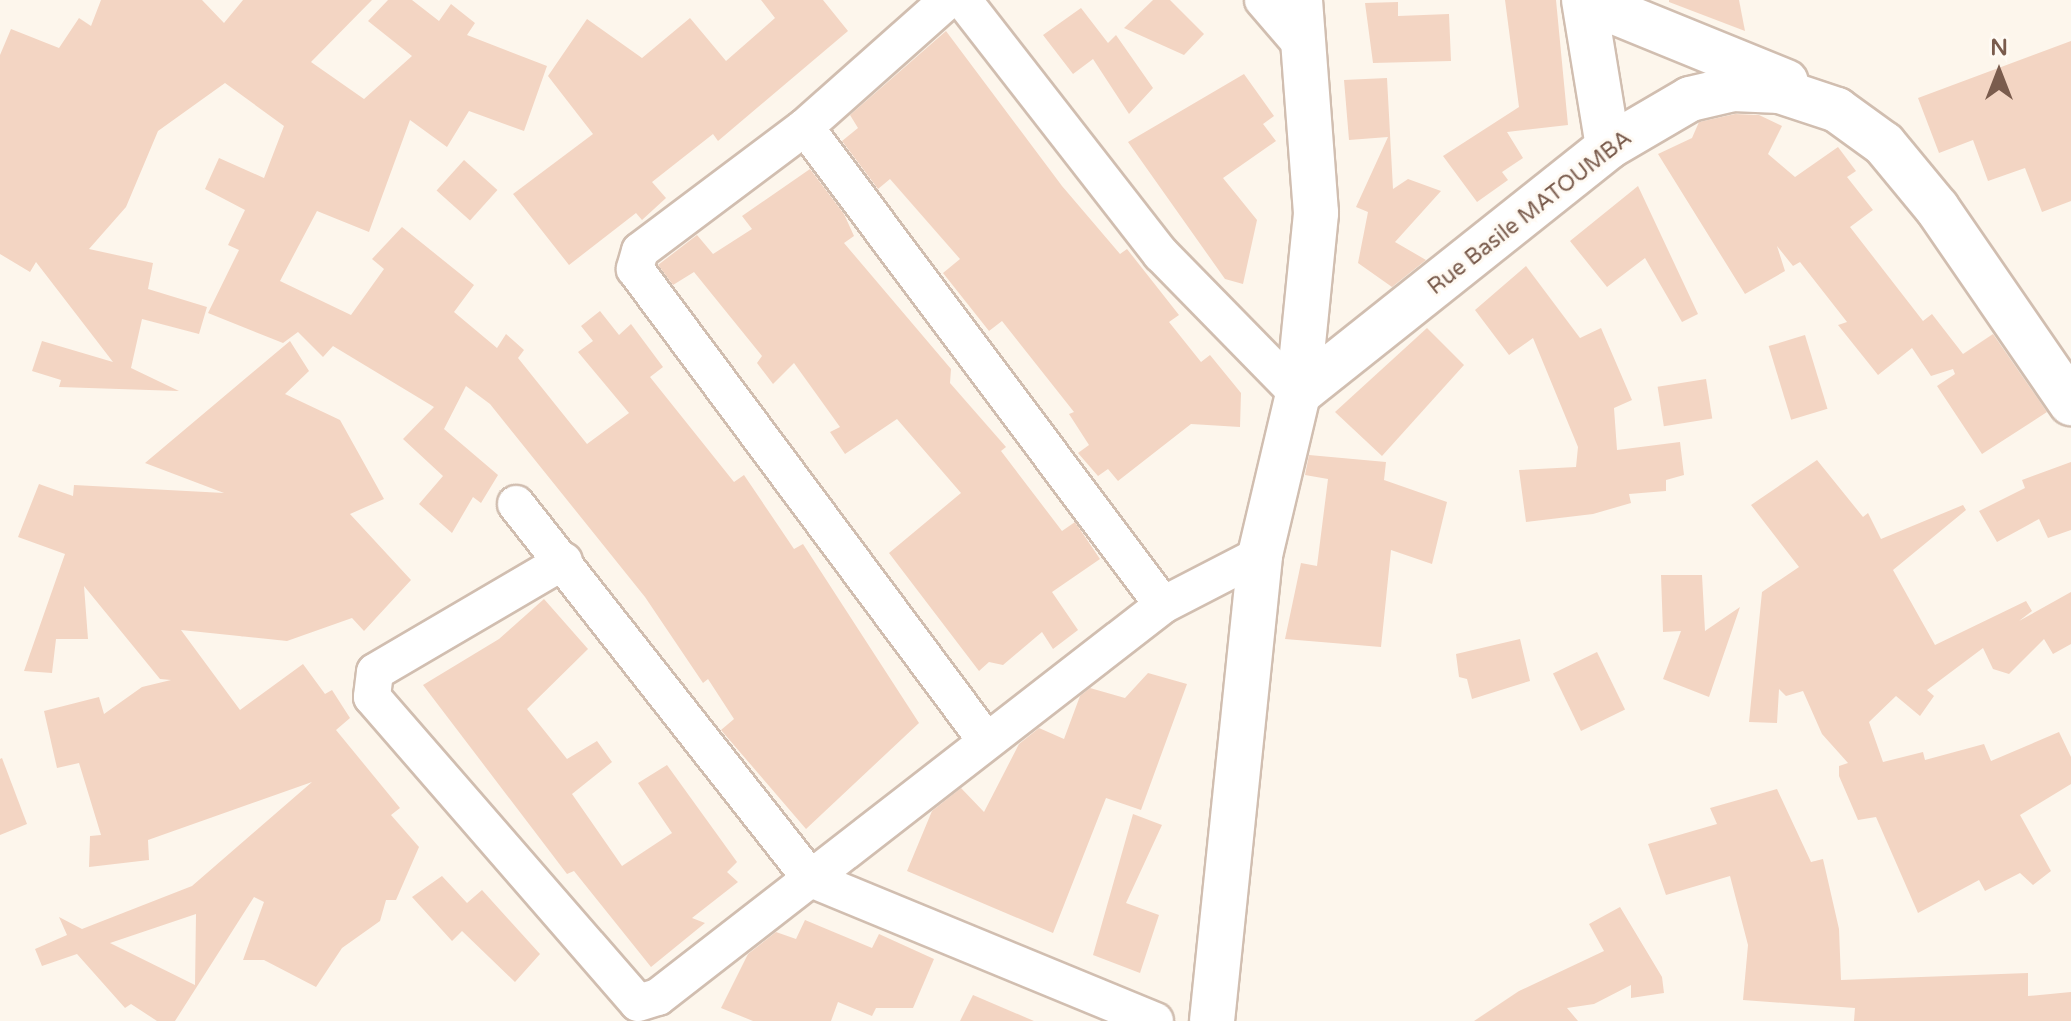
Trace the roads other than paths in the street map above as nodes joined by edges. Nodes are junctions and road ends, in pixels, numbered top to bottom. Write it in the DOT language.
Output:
graph roads {
  1 [pos="948,0"];
  2 [pos="963,0"];
  3 [pos="1263,0"];
  4 [pos="1300,0"];
  5 [pos="1585,0"];
  6 [pos="1300,43"];
  7 [pos="1837,110"];
  8 [pos="805,127"];
  9 [pos="1608,147"];
  10 [pos="1298,394"];
  11 [pos="2071,403"];
  12 [pos="516,504"];
  13 [pos="1260,555"];
  14 [pos="564,561"];
  15 [pos="1163,605"];
  16 [pos="985,739"];
  17 [pos="811,879"];
  18 [pos="1155,1021"];
  19 [pos="1212,1021"];
  1 -- 8 [label="street"];
  2 -- 10 [label="street"];
  3 -- 6 [label="street"];
  4 -- 6 [label="street"];
  5 -- 7 [label="street"];
  5 -- 9 [label="street"];
  6 -- 10 [label="street"];
  7 -- 9 [label="street, Rue Basile MATOUMBA"];
  7 -- 11 [label="street, Rue Basile MATOUMBA"];
  8 -- 15 [label="street"];
  8 -- 16 [label="street"];
  9 -- 10 [label="street, Rue Basile MATOUMBA"];
  10 -- 13 [label="street"];
  12 -- 14 [label="street"];
  13 -- 15 [label="street"];
  13 -- 19 [label="street"];
  14 -- 17 [label="street"];
  14 -- 17 [label="street"];
  15 -- 16 [label="street"];
  16 -- 17 [label="street"];
  17 -- 18 [label="street"];
}
